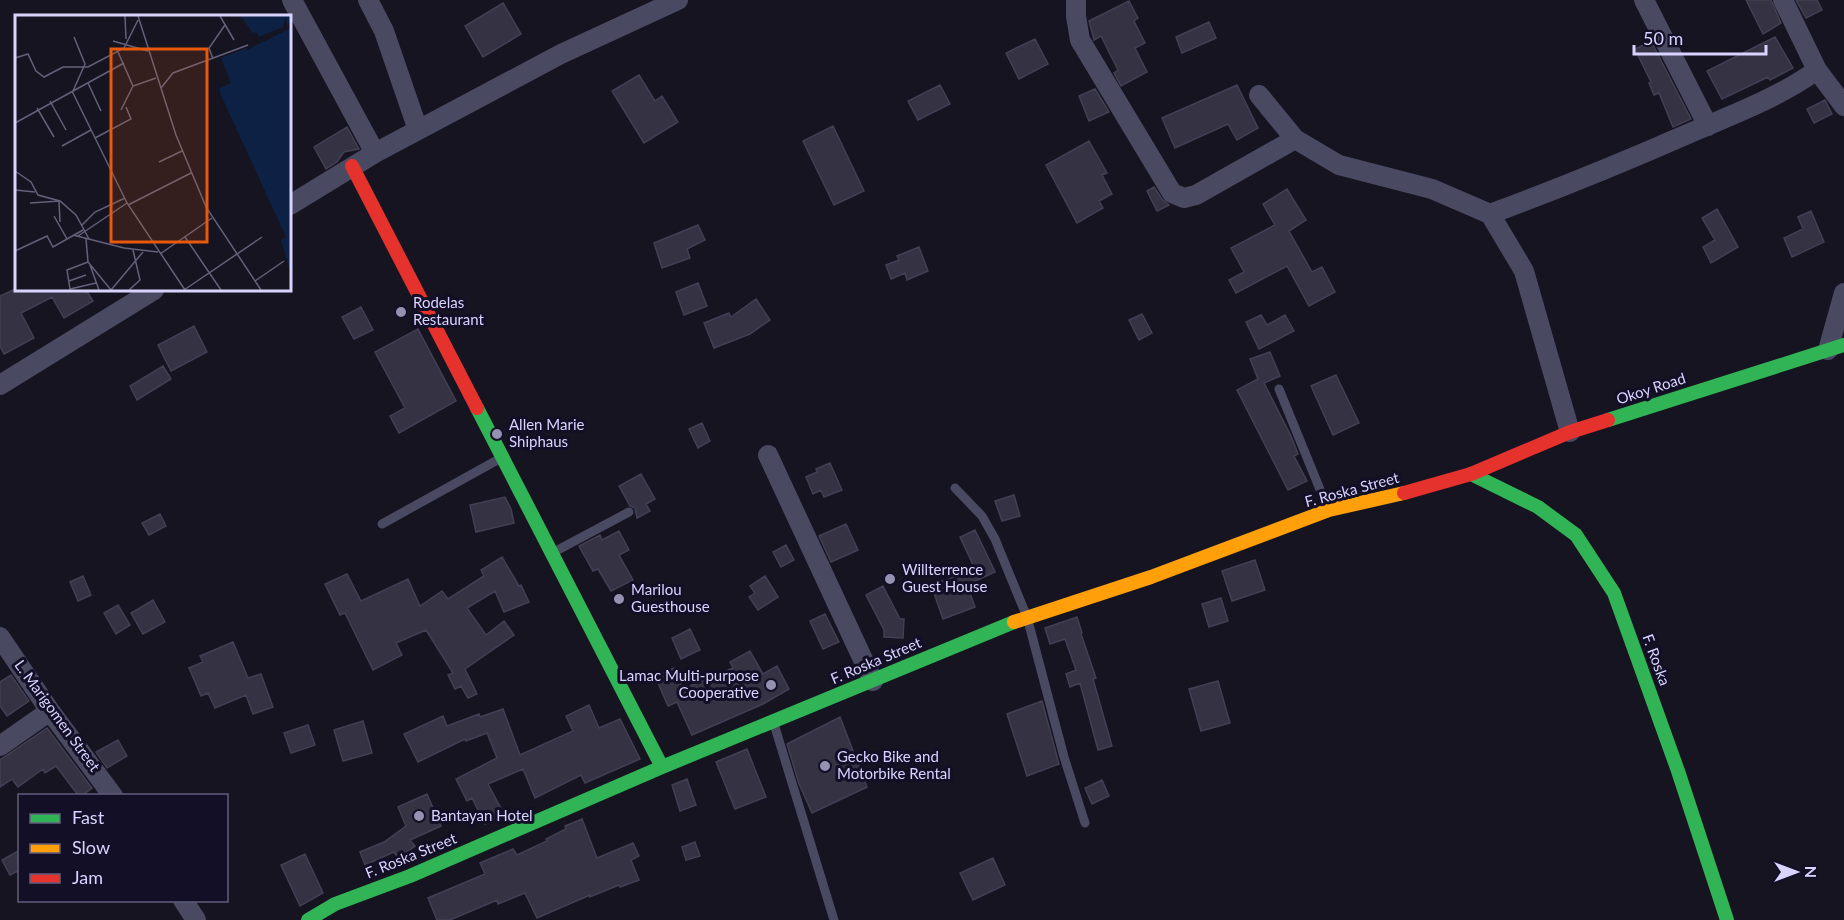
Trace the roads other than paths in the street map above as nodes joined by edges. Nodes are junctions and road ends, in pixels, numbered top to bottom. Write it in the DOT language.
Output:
graph roads {
  1 [pos="292,0"];
  2 [pos="368,0"];
  3 [pos="678,0"];
  4 [pos="1076,0"];
  5 [pos="1644,0"];
  6 [pos="1783,0"];
  7 [pos="1817,70"];
  8 [pos="1259,95"];
  9 [pos="1844,106"];
  10 [pos="1708,126"];
  11 [pos="418,130"];
  12 [pos="1295,139"];
  13 [pos="375,153"];
  14 [pos="352,166"];
  15 [pos="291,205"];
  16 [pos="1490,214"];
  17 [pos="152,291"];
  18 [pos="1844,293"];
  19 [pos="1836,347"];
  20 [pos="0,385"];
  21 [pos="1279,389"];
  22 [pos="1570,432"];
  23 [pos="768,455"];
  24 [pos="503,457"];
  25 [pos="1471,474"];
  26 [pos="955,488"];
  27 [pos="1329,510"];
  28 [pos="629,512"];
  29 [pos="382,524"];
  30 [pos="552,553"];
  31 [pos="1027,617"];
  32 [pos="0,637"];
  33 [pos="873,681"];
  34 [pos="50,711"];
  35 [pos="773,722"];
  36 [pos="0,746"];
  37 [pos="663,767"];
  38 [pos="112,794"];
  39 [pos="1085,823"];
  40 [pos="184,902"];
  41 [pos="196,920"];
  42 [pos="308,920"];
  43 [pos="834,920"];
  44 [pos="1727,920"];
  1 -- 13 [label="street"];
  2 -- 11 [label="street"];
  3 -- 11 [label="street"];
  4 -- 12 [label="street"];
  5 -- 10 [label="street"];
  6 -- 7 [label="street"];
  7 -- 9 [label="street"];
  7 -- 10 [label="street"];
  8 -- 12 [label="street"];
  10 -- 16 [label="street"];
  11 -- 13 [label="street"];
  12 -- 16 [label="street"];
  13 -- 14 [label="street"];
  14 -- 15 [label="street"];
  14 -- 24 [label="main road"];
  16 -- 22 [label="street"];
  17 -- 20 [label="street"];
  18 -- 19 [label="street"];
  19 -- 22 [label="main road, Okoy Road"];
  21 -- 27 [label="lane"];
  22 -- 25 [label="main road, Okoy Road"];
  23 -- 33 [label="street"];
  24 -- 29 [label="lane"];
  24 -- 30 [label="main road"];
  25 -- 27 [label="main road, F. Roska Street"];
  25 -- 44 [label="main road, F. Roska"];
  26 -- 31 [label="lane"];
  27 -- 31 [label="main road, F. Roska Street"];
  28 -- 30 [label="lane"];
  30 -- 37 [label="main road"];
  31 -- 33 [label="main road, F. Roska Street"];
  31 -- 39 [label="lane"];
  32 -- 34 [label="street, L. Marigomen Street"];
  33 -- 35 [label="main road, F. Roska Street"];
  34 -- 36 [label="street"];
  34 -- 38 [label="street, L. Marigomen Street"];
  35 -- 37 [label="main road, F. Roska Street"];
  35 -- 43 [label="lane"];
  37 -- 42 [label="main road, F. Roska Street"];
  40 -- 41 [label="street"];
}
